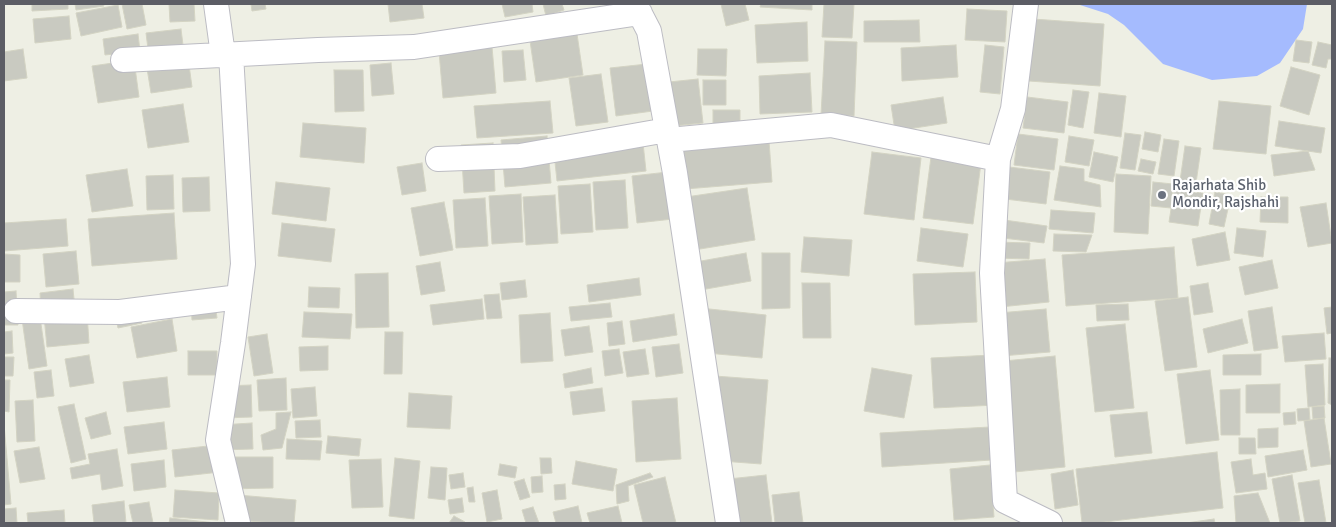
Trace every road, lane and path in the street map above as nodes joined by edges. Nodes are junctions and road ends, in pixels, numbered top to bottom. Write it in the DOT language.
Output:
graph roads {
  1 [pos="216,4"];
  2 [pos="1026,4"];
  3 [pos="638,8"];
  4 [pos="227,54"];
  5 [pos="123,60"];
  6 [pos="668,135"];
  7 [pos="438,159"];
  8 [pos="998,159"];
  9 [pos="239,296"];
  10 [pos="16,311"];
  11 [pos="238,523"];
  12 [pos="728,523"];
  13 [pos="1050,523"];
  1 -- 4 [label="street"];
  2 -- 8 [label="street"];
  3 -- 4 [label="street"];
  3 -- 6 [label="street"];
  4 -- 5 [label="street"];
  4 -- 9 [label="street"];
  6 -- 7 [label="street"];
  6 -- 8 [label="street"];
  6 -- 12 [label="street"];
  8 -- 13 [label="street"];
  9 -- 10 [label="street"];
  9 -- 11 [label="street"];
}
